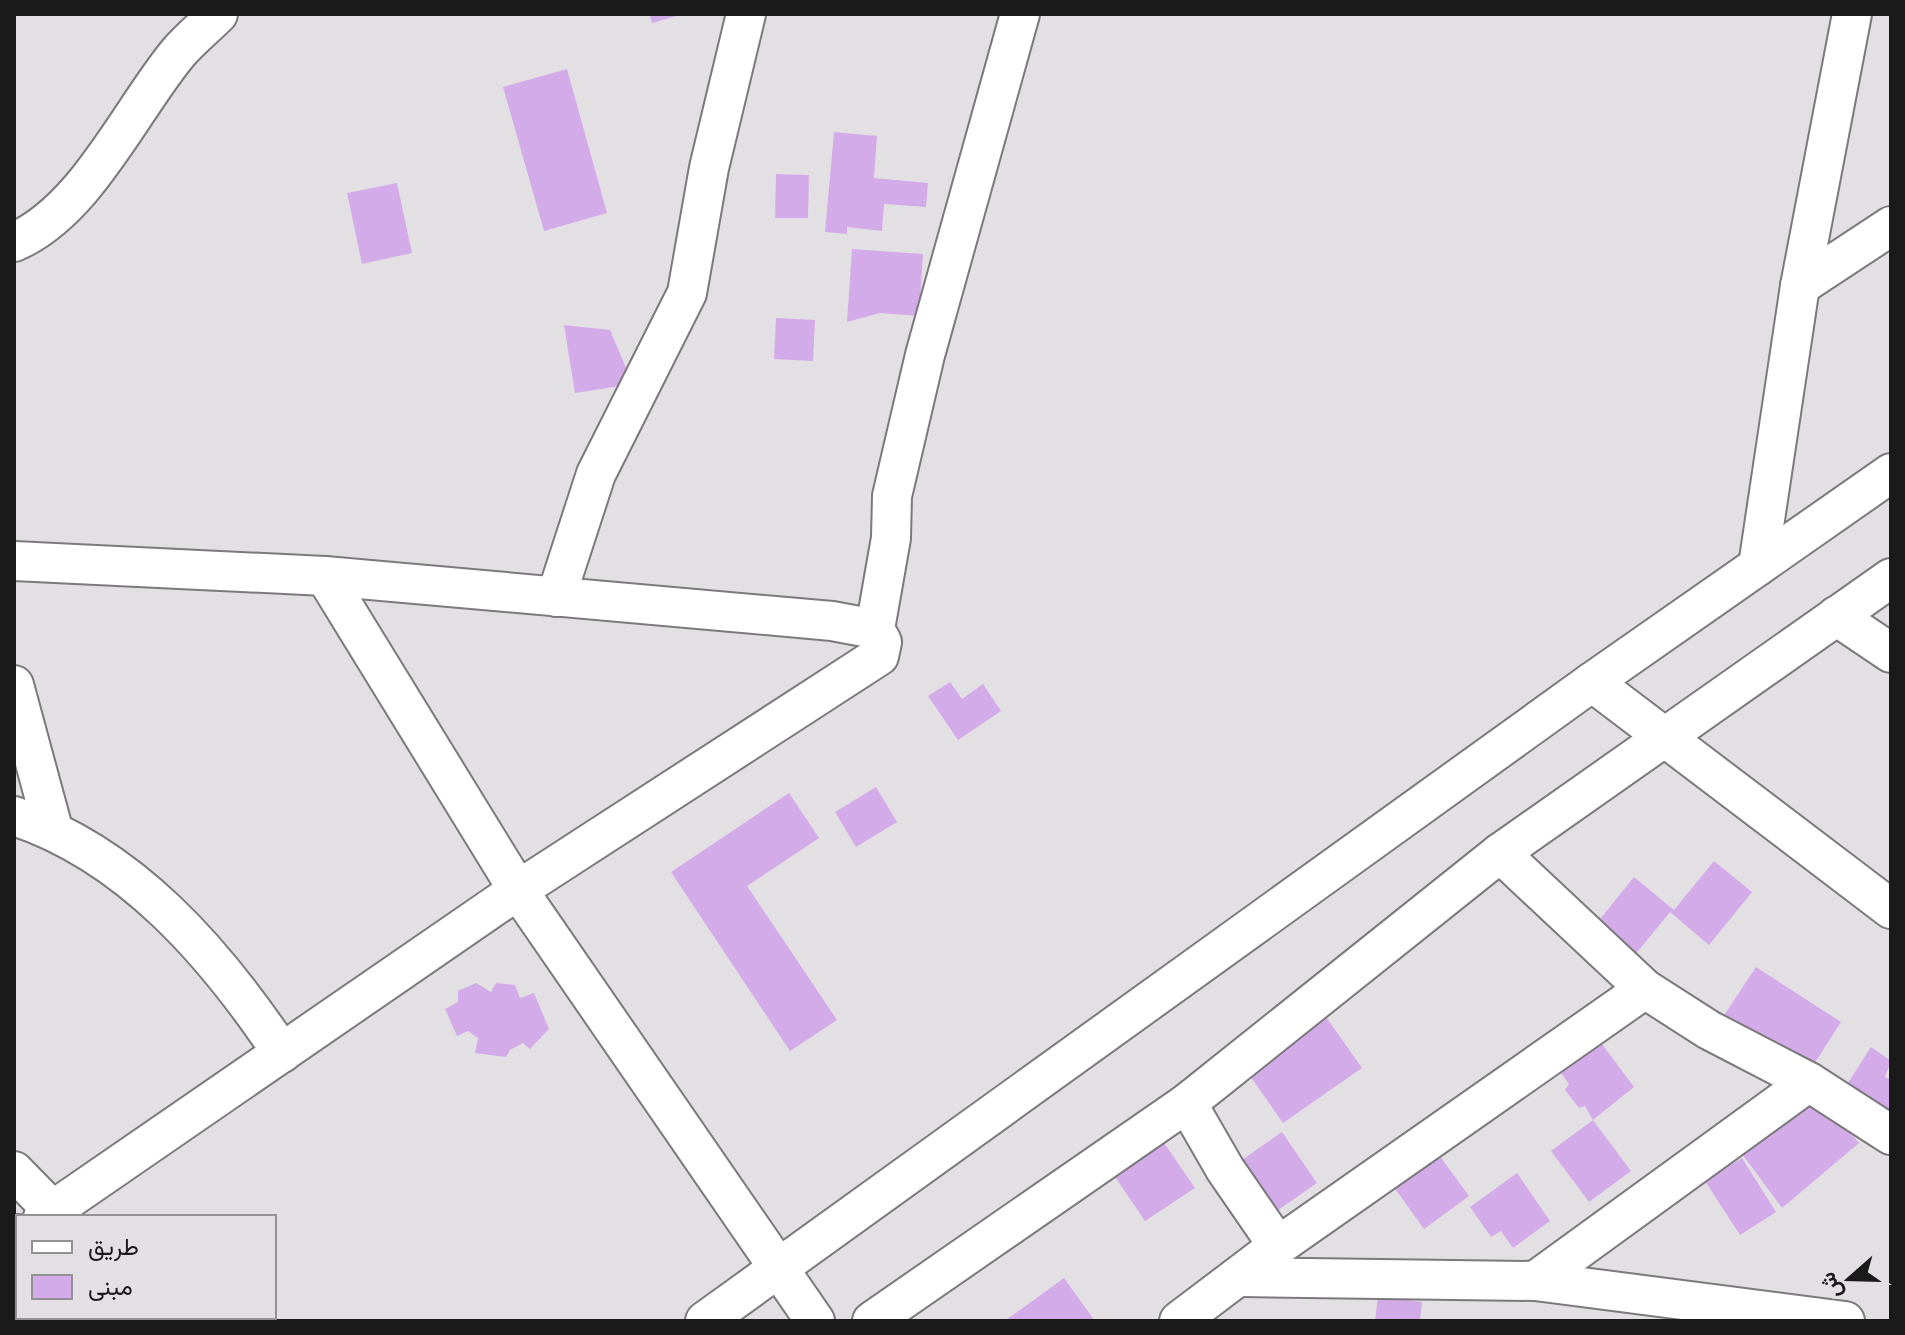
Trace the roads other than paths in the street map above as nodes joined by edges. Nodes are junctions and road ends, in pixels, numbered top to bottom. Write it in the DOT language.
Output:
graph roads {
  1 [pos="218,14"];
  2 [pos="746,14"];
  3 [pos="1020,14"];
  4 [pos="1852,14"];
  5 [pos="1891,226"];
  6 [pos="14,242"];
  7 [pos="1800,286"];
  8 [pos="1891,473"];
  9 [pos="14,561"];
  10 [pos="1758,566"];
  11 [pos="325,576"];
  12 [pos="1891,578"];
  13 [pos="556,597"];
  14 [pos="1836,616"];
  15 [pos="875,629"];
  16 [pos="1891,653"];
  17 [pos="1592,682"];
  18 [pos="14,685"];
  19 [pos="1661,737"];
  20 [pos="14,816"];
  21 [pos="53,829"];
  22 [pos="1500,853"];
  23 [pos="518,890"];
  24 [pos="1891,909"];
  25 [pos="1645,989"];
  26 [pos="282,1053"];
  27 [pos="1809,1082"];
  28 [pos="1187,1103"];
  29 [pos="1891,1135"];
  30 [pos="14,1171"];
  31 [pos="52,1215"];
  32 [pos="1278,1246"];
  33 [pos="779,1266"];
  34 [pos="1242,1277"];
  35 [pos="1535,1281"];
  36 [pos="705,1321"];
  37 [pos="815,1321"];
  38 [pos="872,1321"];
  39 [pos="1179,1321"];
  40 [pos="1845,1321"];
  1 -- 6 [label="street"];
  2 -- 13 [label="street"];
  3 -- 15 [label="street"];
  4 -- 7 [label="street"];
  5 -- 7 [label="street"];
  7 -- 10 [label="street"];
  8 -- 10 [label="street"];
  9 -- 11 [label="street"];
  10 -- 17 [label="street"];
  11 -- 13 [label="street"];
  11 -- 23 [label="street"];
  12 -- 14 [label="street"];
  13 -- 15 [label="street"];
  14 -- 16 [label="street"];
  14 -- 19 [label="street"];
  15 -- 23 [label="street"];
  17 -- 19 [label="street"];
  17 -- 33 [label="street"];
  18 -- 21 [label="street"];
  19 -- 22 [label="street"];
  19 -- 24 [label="street"];
  20 -- 21 [label="street"];
  21 -- 26 [label="street"];
  22 -- 25 [label="street"];
  22 -- 28 [label="street"];
  23 -- 26 [label="street"];
  23 -- 33 [label="street"];
  25 -- 27 [label="street"];
  25 -- 32 [label="street"];
  26 -- 31 [label="street"];
  27 -- 29 [label="street"];
  27 -- 35 [label="street"];
  28 -- 32 [label="street"];
  28 -- 38 [label="street"];
  30 -- 31 [label="street"];
  32 -- 34 [label="street"];
  33 -- 36 [label="street"];
  33 -- 37 [label="street"];
  34 -- 35 [label="street"];
  34 -- 39 [label="street"];
  35 -- 40 [label="street"];
}
